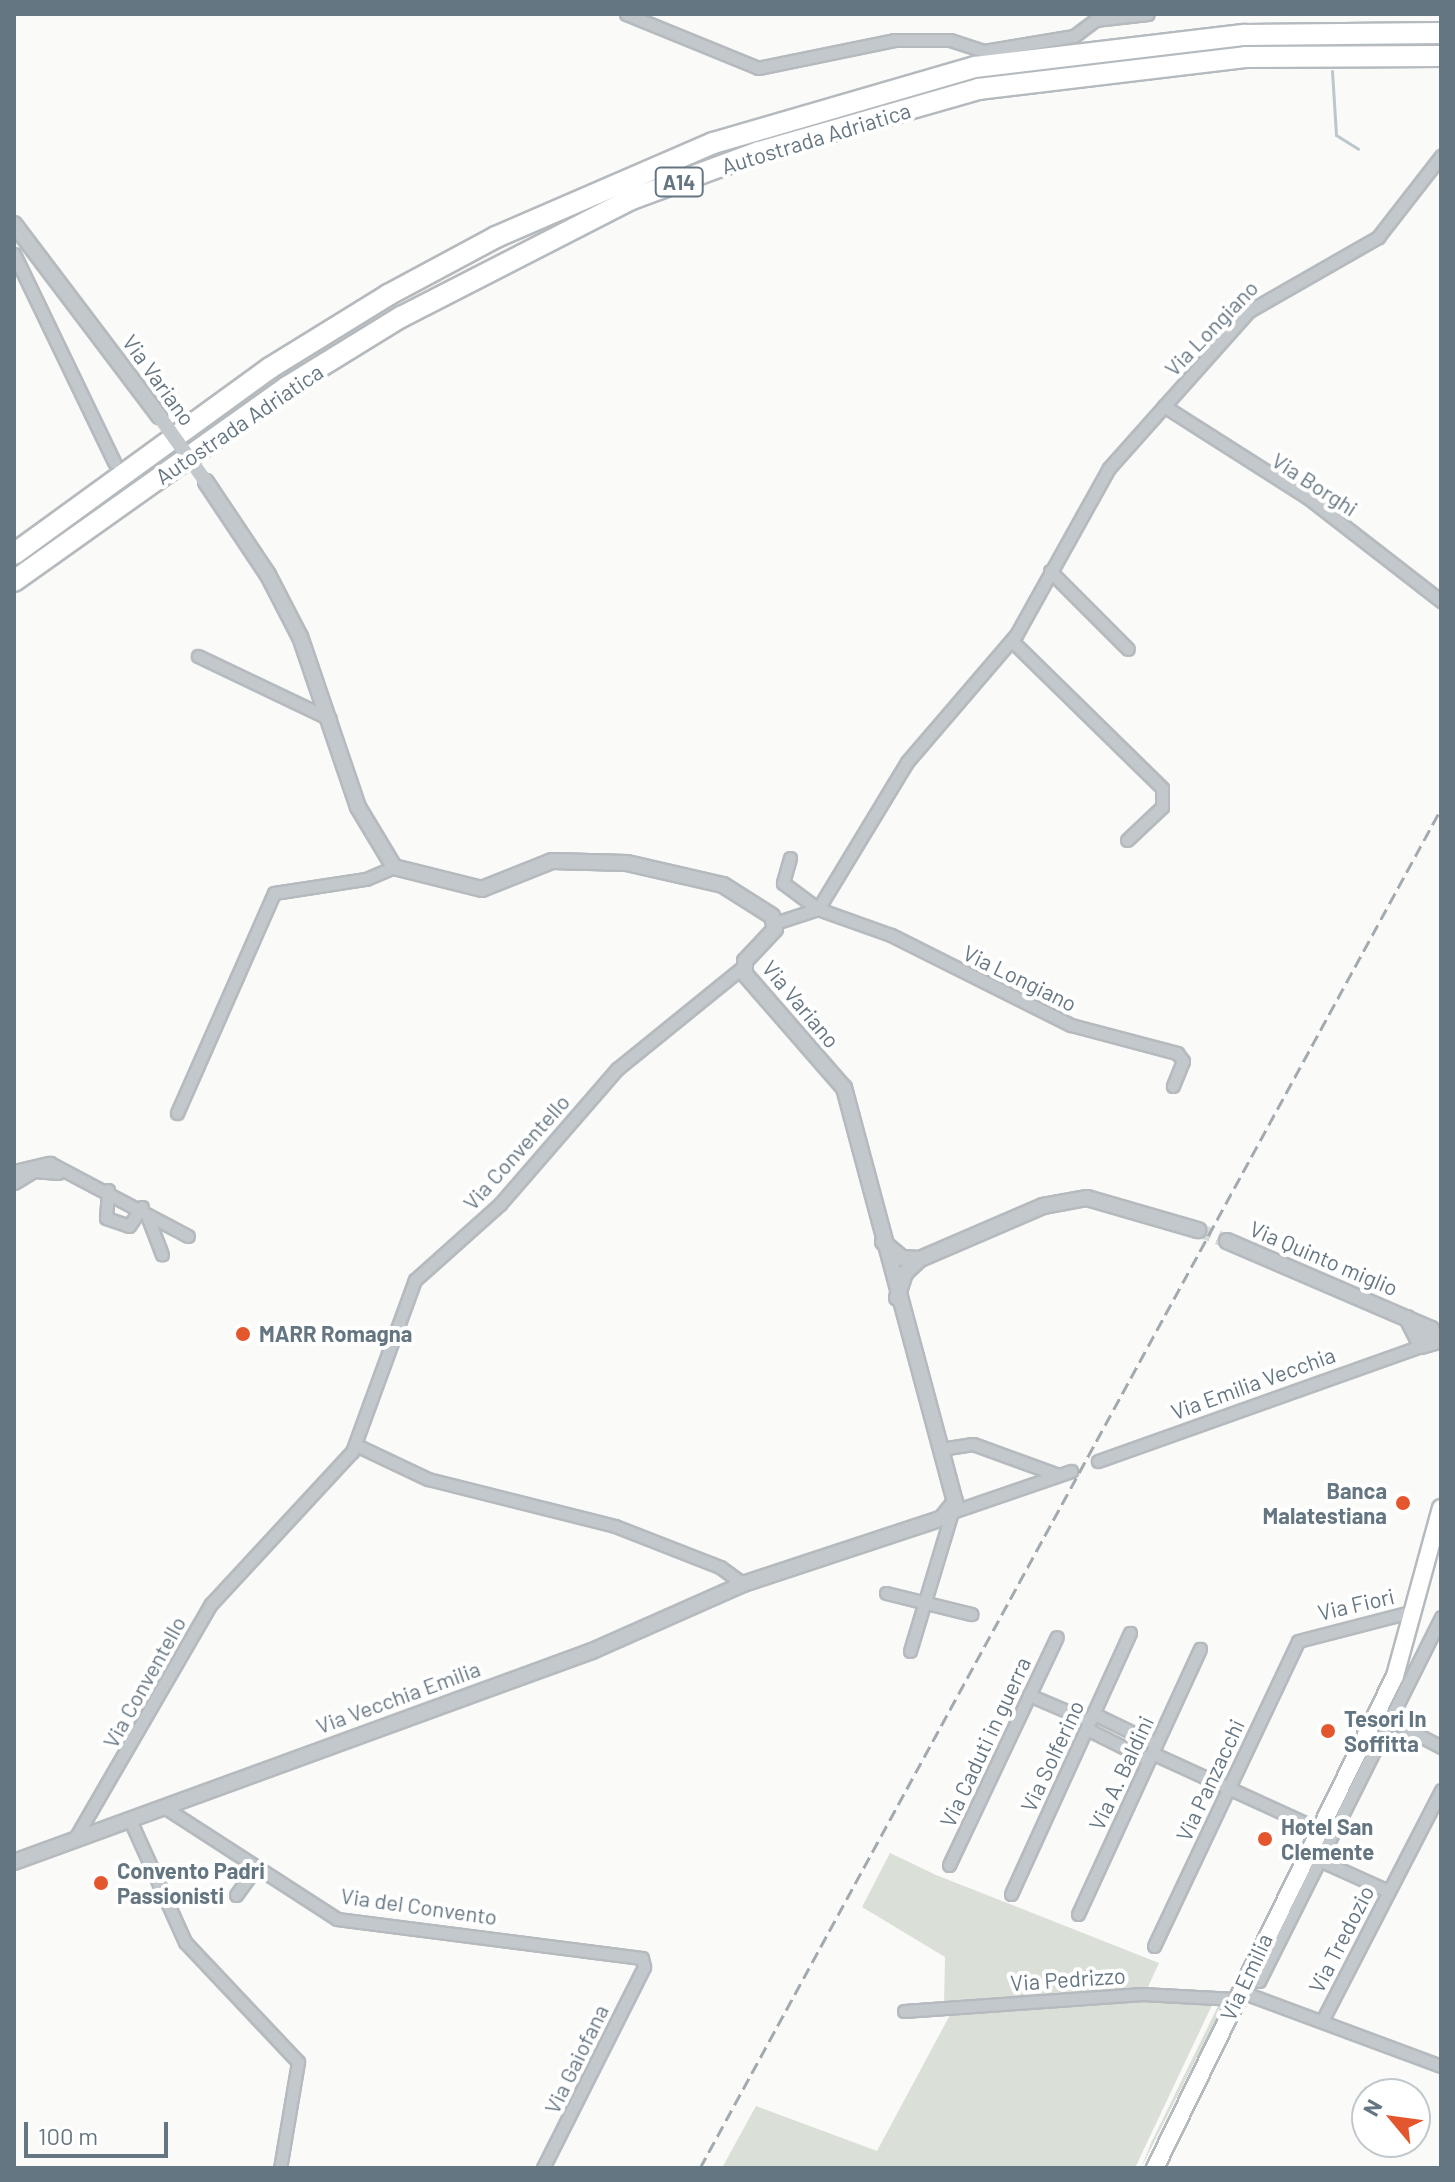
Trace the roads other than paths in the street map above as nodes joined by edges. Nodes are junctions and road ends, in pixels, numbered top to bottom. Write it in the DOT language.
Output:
graph roads {
  1 [pos="626,14"];
  2 [pos="1148,14"];
  3 [pos="1441,33"];
  4 [pos="1441,56"];
  5 [pos="1441,156"];
  6 [pos="14,224"];
  7 [pos="14,254"];
  8 [pos="1164,406"];
  9 [pos="114,462"];
  10 [pos="14,554"];
  11 [pos="1050,571"];
  12 [pos="14,581"];
  13 [pos="1441,601"];
  14 [pos="1012,641"];
  15 [pos="1128,649"];
  16 [pos="198,656"];
  17 [pos="324,696"];
  18 [pos="308,708"];
  19 [pos="334,721"];
  20 [pos="1127,840"];
  21 [pos="790,858"];
  22 [pos="394,867"];
  23 [pos="818,909"];
  24 [pos="775,923"];
  25 [pos="743,967"];
  26 [pos="1173,1086"];
  27 [pos="177,1113"];
  28 [pos="14,1171"];
  29 [pos="14,1183"];
  30 [pos="107,1193"];
  31 [pos="141,1210"];
  32 [pos="1198,1230"];
  33 [pos="188,1236"];
  34 [pos="882,1241"];
  35 [pos="1227,1241"];
  36 [pos="162,1254"];
  37 [pos="903,1266"];
  38 [pos="887,1271"];
  39 [pos="897,1302"];
  40 [pos="1432,1338"];
  41 [pos="356,1445"];
  42 [pos="941,1449"];
  43 [pos="1098,1461"];
  44 [pos="1071,1471"];
  45 [pos="1058,1475"];
  46 [pos="1441,1510"];
  47 [pos="952,1512"];
  48 [pos="743,1584"];
  49 [pos="886,1593"];
  50 [pos="926,1603"];
  51 [pos="1414,1611"];
  52 [pos="971,1614"];
  53 [pos="1441,1617"];
  54 [pos="1130,1633"];
  55 [pos="1307,1636"];
  56 [pos="1057,1637"];
  57 [pos="1200,1649"];
  58 [pos="910,1651"];
  59 [pos="1411,1657"];
  60 [pos="1029,1695"];
  61 [pos="1390,1720"];
  62 [pos="1090,1721"];
  63 [pos="1441,1747"];
  64 [pos="1152,1752"];
  65 [pos="1228,1788"];
  66 [pos="1343,1790"];
  67 [pos="1441,1790"];
  68 [pos="1437,1806"];
  69 [pos="164,1807"];
  70 [pos="130,1820"];
  71 [pos="1316,1828"];
  72 [pos="74,1840"];
  73 [pos="1317,1859"];
  74 [pos="14,1862"];
  75 [pos="949,1865"];
  76 [pos="256,1867"];
  77 [pos="1388,1891"];
  78 [pos="1011,1894"];
  79 [pos="236,1895"];
  80 [pos="1078,1914"];
  81 [pos="1154,1946"];
  82 [pos="644,1967"];
  83 [pos="1259,1981"];
  84 [pos="1237,1995"];
  85 [pos="904,2011"];
  86 [pos="1322,2021"];
  87 [pos="1441,2066"];
  88 [pos="280,2168"];
  89 [pos="543,2168"];
  90 [pos="1155,2168"];
  1 -- 2 [label="street"];
  3 -- 10 [label="highway, Autostrada Adriatica / A14"];
  4 -- 12 [label="highway, Autostrada Adriatica / A14"];
  5 -- 8 [label="street, Via Longiano"];
  6 -- 17 [label="street, Via Variano, bridge"];
  7 -- 9 [label="street"];
  8 -- 11 [label="street, Via Longiano"];
  8 -- 13 [label="street, Via Borghi"];
  11 -- 14 [label="street, Via Longiano"];
  11 -- 15 [label="street"];
  14 -- 20 [label="street"];
  14 -- 23 [label="street, Via Longiano"];
  16 -- 18 [label="street"];
  17 -- 18 [label="street"];
  17 -- 19 [label="street, Via Variano"];
  18 -- 19 [label="street"];
  19 -- 22 [label="street, Via Variano"];
  21 -- 23 [label="street, Via Longiano"];
  22 -- 24 [label="street, Via Variano"];
  22 -- 27 [label="street"];
  23 -- 24 [label="street"];
  23 -- 26 [label="street, Via Longiano"];
  24 -- 25 [label="street, Via Variano"];
  25 -- 34 [label="street, Via Variano"];
  25 -- 41 [label="street, Via Conventello"];
  28 -- 30 [label="street"];
  29 -- 30 [label="street"];
  30 -- 31 [label="street"];
  30 -- 31 [label="street"];
  31 -- 33 [label="street"];
  31 -- 36 [label="street"];
  32 -- 37 [label="street"];
  34 -- 37 [label="street"];
  34 -- 38 [label="street, Via Variano"];
  35 -- 40 [label="street, Via Quinto miglio"];
  37 -- 38 [label="street"];
  37 -- 39 [label="street"];
  38 -- 39 [label="street, Via Variano"];
  39 -- 42 [label="street, Via Variano"];
  40 -- 43 [label="street, Via Emilia Vecchia"];
  41 -- 48 [label="street"];
  41 -- 72 [label="street, Via Conventello"];
  42 -- 45 [label="street"];
  42 -- 47 [label="street, Via Variano"];
  44 -- 45 [label="street"];
  45 -- 47 [label="street"];
  46 -- 51 [label="main road, Via Emilia"];
  47 -- 48 [label="street, Via Vecchia Emilia"];
  47 -- 50 [label="street"];
  48 -- 69 [label="street, Via Vecchia Emilia"];
  49 -- 50 [label="street"];
  50 -- 52 [label="street"];
  50 -- 58 [label="street"];
  51 -- 55 [label="street, Via Fiori"];
  51 -- 59 [label="main road, Via Emilia"];
  53 -- 59 [label="street"];
  54 -- 62 [label="street, Via Solferino"];
  55 -- 65 [label="street, Via Panzacchi"];
  56 -- 60 [label="street, Via Caduti in guerra"];
  57 -- 64 [label="street, Via A. Baldini"];
  59 -- 61 [label="street, Via Emilia"];
  59 -- 66 [label="main road, Via Emilia"];
  60 -- 62 [label="street"];
  60 -- 75 [label="street, Via Caduti in guerra"];
  61 -- 63 [label="street"];
  61 -- 66 [label="street, Via Emilia"];
  62 -- 64 [label="street"];
  62 -- 64 [label="street"];
  62 -- 78 [label="street, Via Solferino"];
  64 -- 65 [label="street"];
  64 -- 80 [label="street, Via A. Baldini"];
  65 -- 71 [label="street"];
  65 -- 81 [label="street, Via Panzacchi"];
  66 -- 71 [label="main road, Via Emilia"];
  66 -- 73 [label="street, Via Emilia"];
  67 -- 68 [label="street, Via Tredozio"];
  68 -- 77 [label="street, Via Tredozio"];
  69 -- 70 [label="street, Via Vecchia Emilia"];
  69 -- 76 [label="street, Via del Convento"];
  70 -- 72 [label="street, Via Vecchia Emilia"];
  70 -- 88 [label="street"];
  71 -- 84 [label="main road, Via Emilia"];
  72 -- 74 [label="street, Via Vecchia Emilia"];
  73 -- 77 [label="street"];
  73 -- 83 [label="street, Via Emilia"];
  76 -- 79 [label="street"];
  76 -- 82 [label="street, Via del Convento"];
  77 -- 86 [label="street, Via Tredozio"];
  82 -- 89 [label="street, Via Gaiofana"];
  84 -- 85 [label="street, Via Pedrizzo"];
  84 -- 86 [label="street, Via Pedrizzo"];
  84 -- 90 [label="main road, Via Emilia"];
  86 -- 87 [label="street, Via Pedrizzo"];
}
